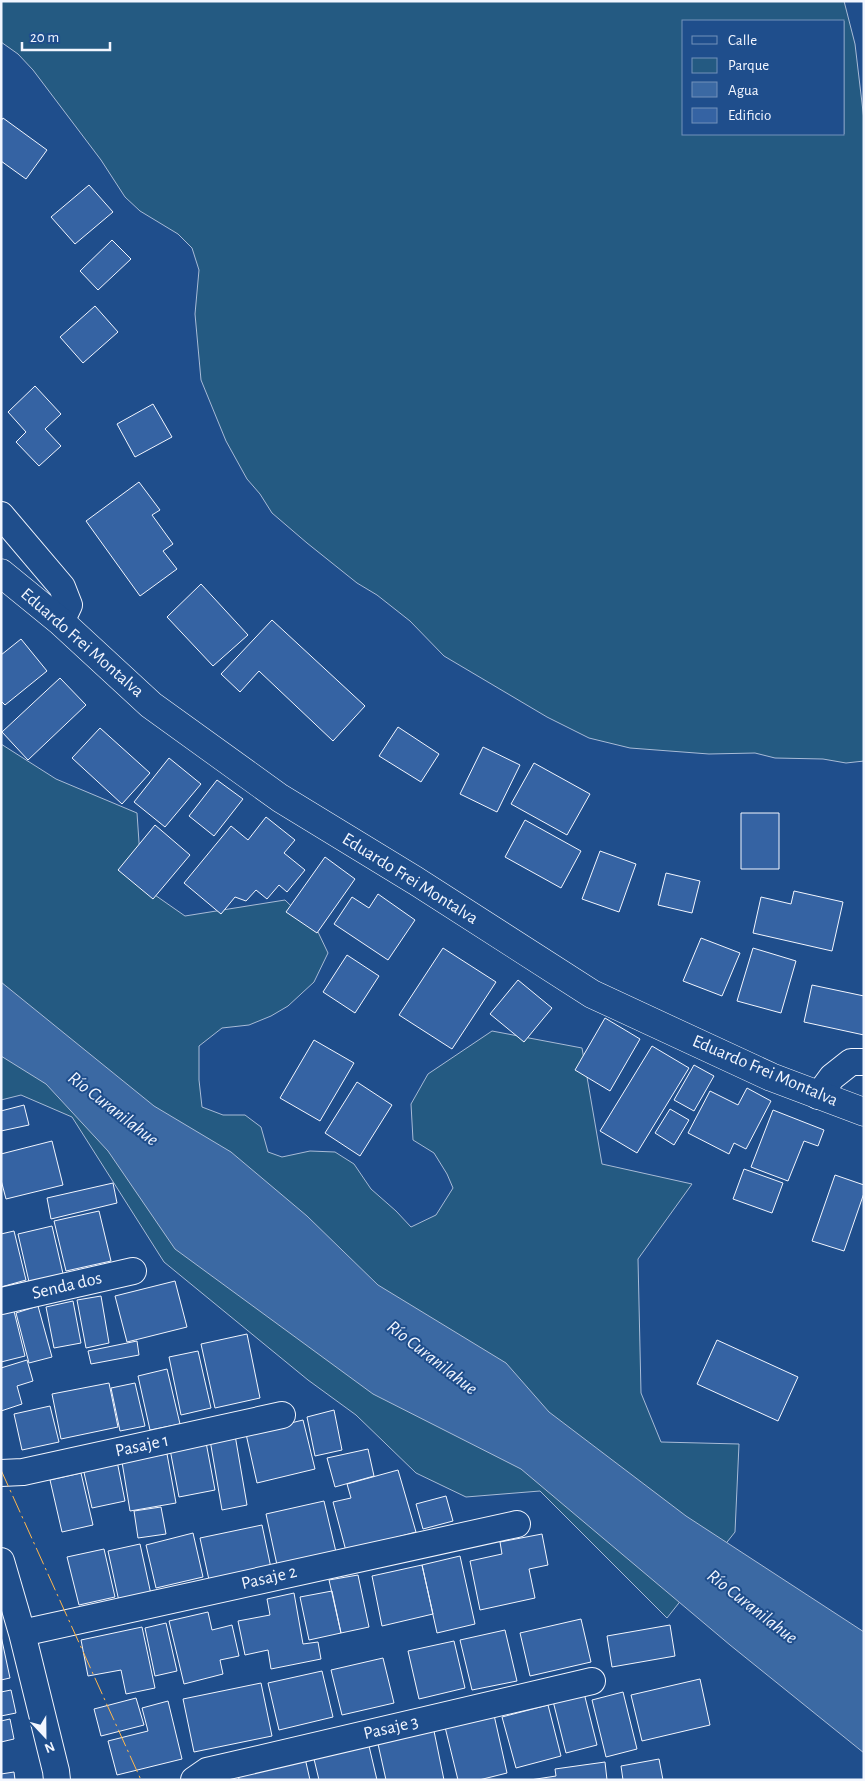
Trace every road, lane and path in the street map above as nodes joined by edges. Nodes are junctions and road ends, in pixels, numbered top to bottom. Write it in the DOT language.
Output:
graph roads {
  1 [pos="1,515"];
  2 [pos="1,573"];
  3 [pos="61,622"];
  4 [pos="864,1062"];
  5 [pos="818,1096"];
  6 [pos="864,1112"];
  7 [pos="133,1271"];
  8 [pos="1,1301"];
  9 [pos="282,1415"];
  10 [pos="1,1473"];
  11 [pos="517,1524"];
  12 [pos="1,1561"];
  13 [pos="22,1633"];
  14 [pos="592,1681"];
  15 [pos="57,1780"];
  16 [pos="194,1780"];
  1 -- 3 [label="street"];
  2 -- 3 [label="main road, Eduardo Frei Montalva"];
  3 -- 5 [label="main road, Eduardo Frei Montalva"];
  4 -- 5 [label="street"];
  5 -- 6 [label="main road, Eduardo Frei Montalva"];
  7 -- 8 [label="street, Senda dos"];
  9 -- 10 [label="street, Pasaje 1"];
  11 -- 13 [label="street, Pasaje 2"];
  12 -- 13 [label="street"];
  13 -- 15 [label="street"];
  14 -- 16 [label="street, Pasaje 3"];
}
